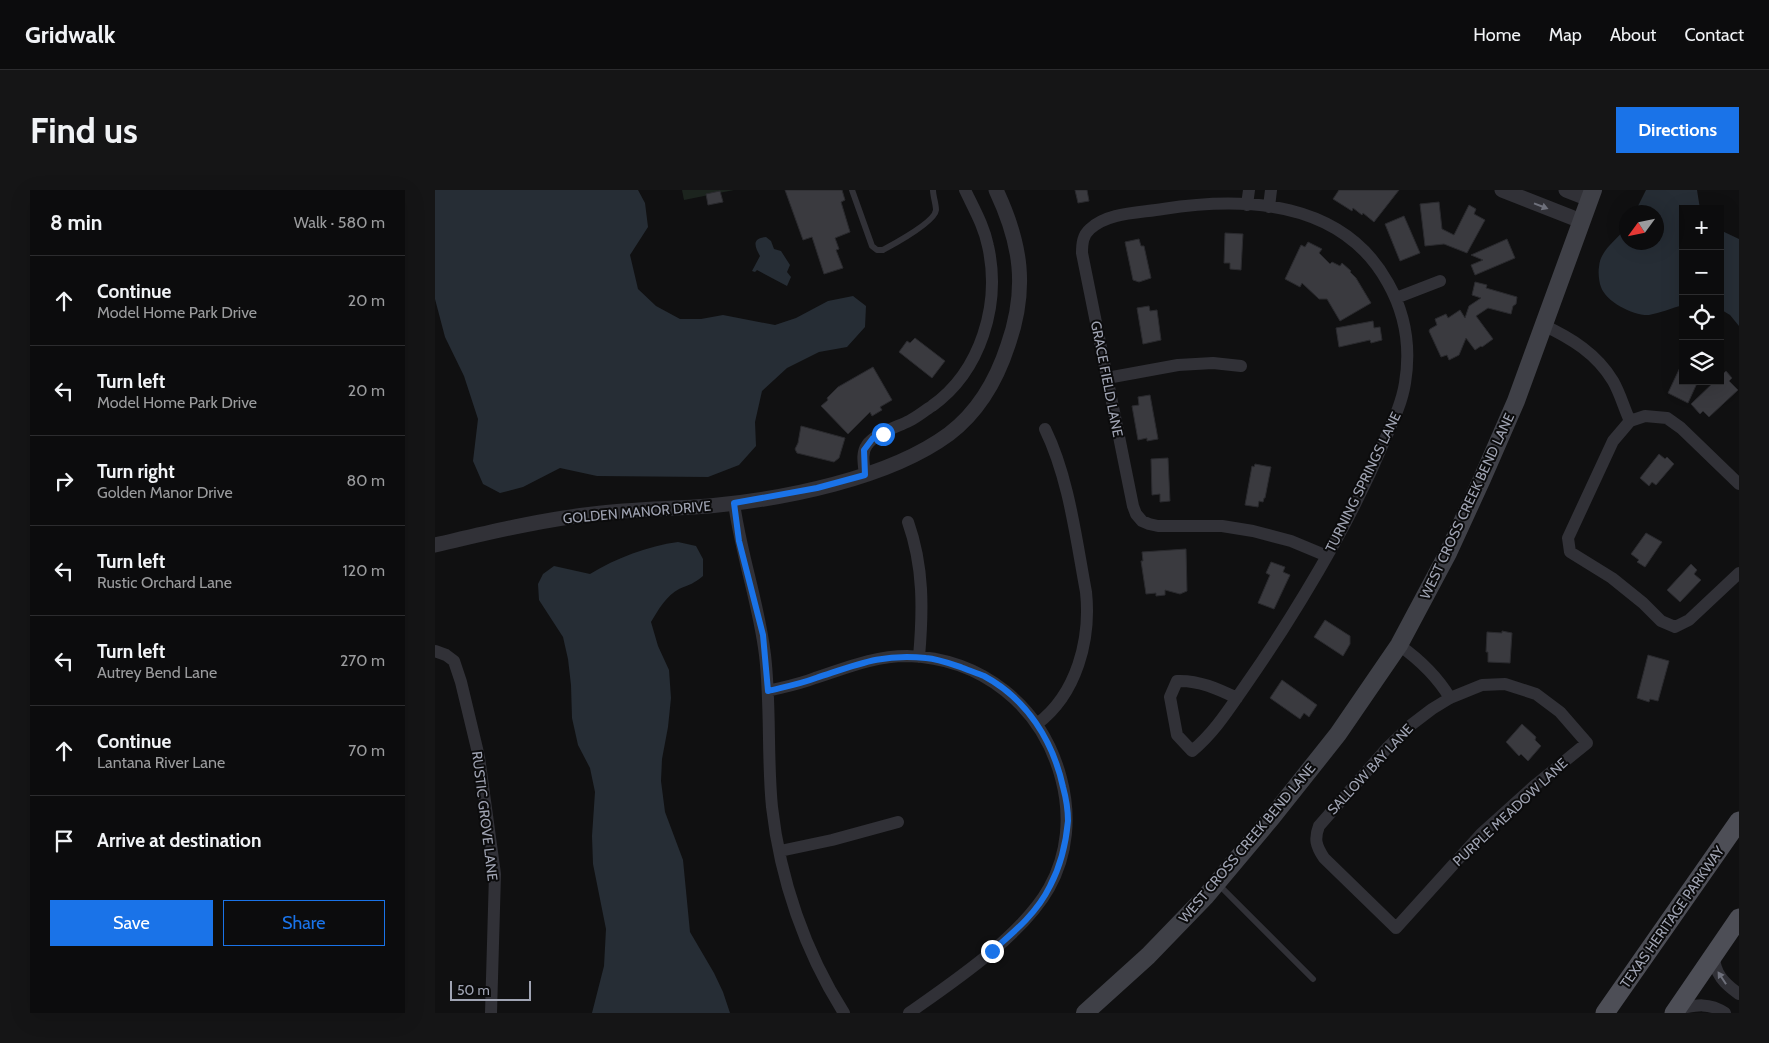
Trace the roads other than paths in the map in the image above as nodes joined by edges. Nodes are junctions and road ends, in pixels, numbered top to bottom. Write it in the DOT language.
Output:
graph roads {
  1 [pos="852,190"];
  2 [pos="933,190"];
  3 [pos="965,190"];
  4 [pos="996,190"];
  5 [pos="1249,190"];
  6 [pos="1271,190"];
  7 [pos="1502,190"];
  8 [pos="1566,190"];
  9 [pos="1591,195"];
  10 [pos="1247,205"];
  11 [pos="1269,207"];
  12 [pos="1581,221"];
  13 [pos="1085,234"];
  14 [pos="1439,280"];
  15 [pos="1396,298"];
  16 [pos="1543,325"];
  17 [pos="1241,366"];
  18 [pos="1107,378"];
  19 [pos="1630,421"];
  20 [pos="1045,429"];
  21 [pos="865,475"];
  22 [pos="1739,484"];
  23 [pos="734,503"];
  24 [pos="909,522"];
  25 [pos="435,545"];
  26 [pos="1327,556"];
  27 [pos="1739,573"];
  28 [pos="1399,645"];
  29 [pos="441,653"];
  30 [pos="919,657"];
  31 [pos="768,691"];
  32 [pos="1237,698"];
  33 [pos="1450,698"];
  34 [pos="1037,724"];
  35 [pos="1587,742"];
  36 [pos="1739,821"];
  37 [pos="898,822"];
  38 [pos="1732,837"];
  39 [pos="779,850"];
  40 [pos="1217,883"];
  41 [pos="1739,918"];
  42 [pos="1396,928"];
  43 [pos="1714,955"];
  44 [pos="1313,979"];
  45 [pos="1739,994"];
  46 [pos="1676,1011"];
  47 [pos="491,1013"];
  48 [pos="843,1013"];
  49 [pos="909,1013"];
  50 [pos="1085,1013"];
  51 [pos="1605,1013"];
  52 [pos="1725,1013"];
  1 -- 2 [label="lane"];
  3 -- 21 [label="street"];
  4 -- 21 [label="street, GOLDEN MANOR DRIVE"];
  5 -- 10 [label="street"];
  6 -- 11 [label="street"];
  7 -- 12 [label="street, one-way"];
  8 -- 9 [label="street"];
  9 -- 12 [label="main road, WEST CROSS CREEK BEND LANE"];
  10 -- 11 [label="street, TURNING SPRINGS LANE"];
  10 -- 13 [label="street, TURNING SPRINGS LANE"];
  11 -- 15 [label="street, TURNING SPRINGS LANE"];
  12 -- 16 [label="main road, WEST CROSS CREEK BEND LANE"];
  13 -- 18 [label="street, GRACE FIELD LANE"];
  14 -- 15 [label="street"];
  15 -- 26 [label="street, TURNING SPRINGS LANE"];
  16 -- 19 [label="street"];
  16 -- 28 [label="main road, WEST CROSS CREEK BEND LANE"];
  17 -- 18 [label="street"];
  18 -- 26 [label="street, GRACE FIELD LANE"];
  19 -- 22 [label="street"];
  19 -- 27 [label="street"];
  20 -- 34 [label="street"];
  21 -- 23 [label="street, GOLDEN MANOR DRIVE"];
  23 -- 25 [label="street, GOLDEN MANOR DRIVE"];
  23 -- 31 [label="street"];
  24 -- 30 [label="street"];
  26 -- 32 [label="street, TURNING SPRINGS LANE"];
  28 -- 33 [label="street"];
  28 -- 40 [label="main road, WEST CROSS CREEK BEND LANE"];
  29 -- 47 [label="street, RUSTIC GROVE LANE"];
  30 -- 31 [label="street"];
  30 -- 34 [label="street"];
  31 -- 39 [label="street"];
  32 -- 32 [label="street, TURNING SPRINGS LANE"];
  33 -- 35 [label="street, SALLOW BAY LANE"];
  33 -- 42 [label="street, SALLOW BAY LANE"];
  34 -- 49 [label="street"];
  35 -- 42 [label="street, PURPLE MEADOW LANE"];
  36 -- 38 [label="main road, TEXAS HERITAGE PARKWAY"];
  37 -- 39 [label="street"];
  38 -- 51 [label="main road, TEXAS HERITAGE PARKWAY"];
  39 -- 48 [label="street"];
  40 -- 44 [label="lane"];
  40 -- 50 [label="main road, WEST CROSS CREEK BEND LANE"];
  41 -- 43 [label="main road"];
  45 -- 43 [label="street, one-way"];
  43 -- 46 [label="main road"];
  46 -- 52 [label="street"];
}
